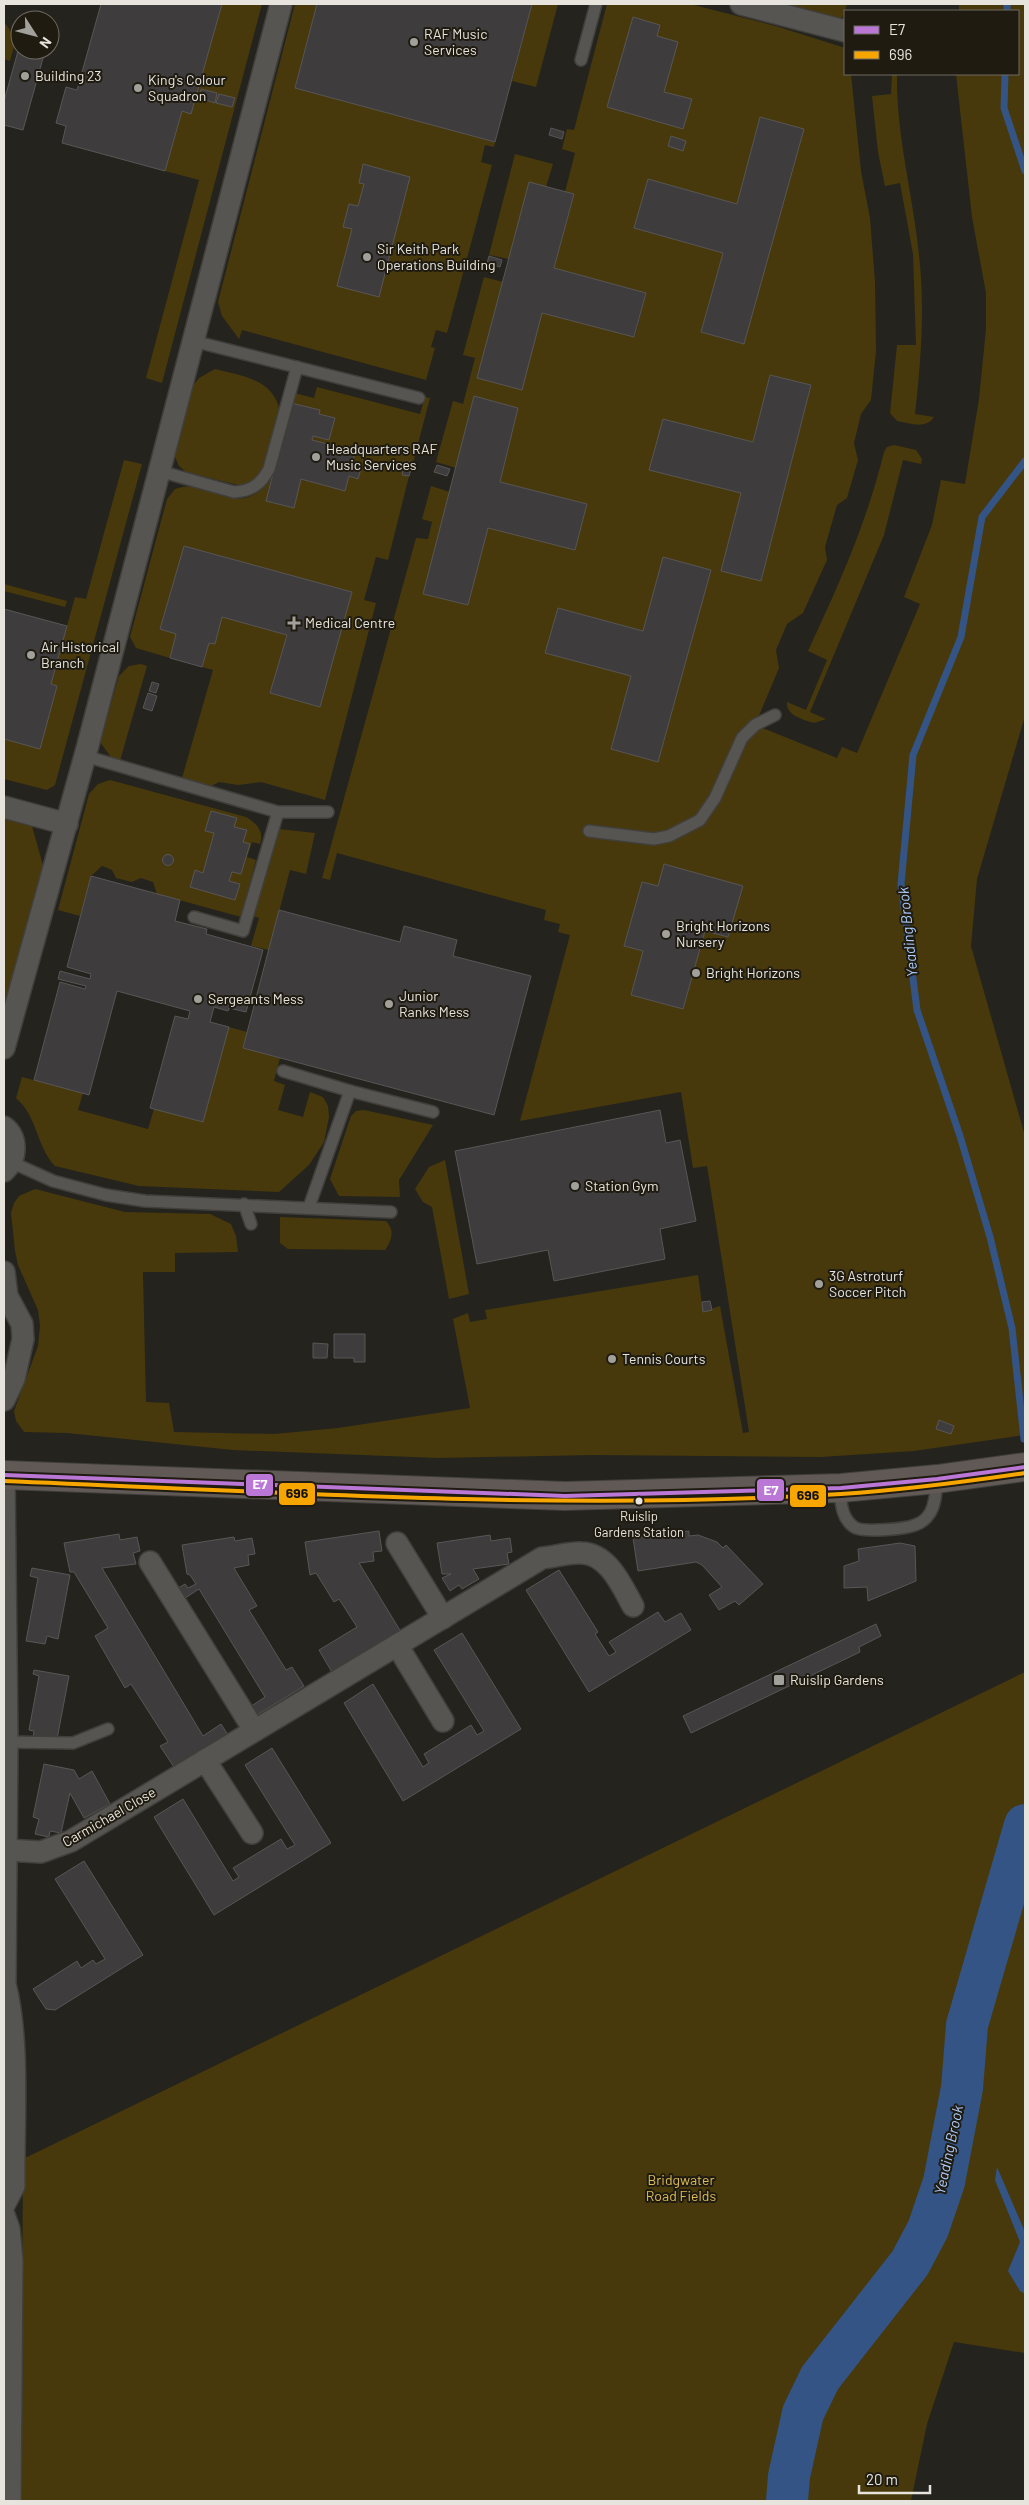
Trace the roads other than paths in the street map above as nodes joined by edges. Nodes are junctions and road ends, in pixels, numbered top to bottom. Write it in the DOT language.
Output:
graph roads {
  1 [pos="281,4"];
  2 [pos="596,4"];
  3 [pos="740,4"];
  4 [pos="844,31"];
  5 [pos="581,60"];
  6 [pos="193,340"];
  7 [pos="297,368"];
  8 [pos="419,398"];
  9 [pos="159,472"];
  10 [pos="775,715"];
  11 [pos="85,756"];
  12 [pos="4,807"];
  13 [pos="278,812"];
  14 [pos="328,812"];
  15 [pos="67,824"];
  16 [pos="589,832"];
  17 [pos="194,917"];
  18 [pos="4,1048"];
  19 [pos="282,1071"];
  20 [pos="350,1091"];
  21 [pos="433,1112"];
  22 [pos="4,1127"];
  23 [pos="8,1166"];
  24 [pos="244,1204"];
  25 [pos="309,1207"];
  26 [pos="391,1212"];
  27 [pos="251,1224"];
  28 [pos="4,1272"];
  29 [pos="5,1294"];
  30 [pos="4,1400"];
  31 [pos="1025,1467"];
  32 [pos="4,1475"];
  33 [pos="938,1479"];
  34 [pos="841,1488"];
  35 [pos="397,1543"];
  36 [pos="150,1562"];
  37 [pos="633,1606"];
  38 [pos="443,1618"];
  39 [pos="397,1645"];
  40 [pos="443,1721"];
  41 [pos="108,1729"];
  42 [pos="254,1730"];
  43 [pos="7,1742"];
  44 [pos="205,1760"];
  45 [pos="252,1833"];
  46 [pos="6,1850"];
  47 [pos="4,2205"];
  48 [pos="6,2222"];
  49 [pos="10,2501"];
  1 -- 6 [label="street"];
  2 -- 5 [label="lane"];
  3 -- 4 [label="street"];
  6 -- 7 [label="lane"];
  6 -- 9 [label="street"];
  7 -- 8 [label="lane"];
  7 -- 9 [label="lane"];
  9 -- 11 [label="street"];
  10 -- 16 [label="lane"];
  11 -- 13 [label="lane"];
  11 -- 15 [label="street"];
  12 -- 15 [label="street"];
  13 -- 14 [label="lane"];
  13 -- 17 [label="lane"];
  15 -- 18 [label="street"];
  19 -- 20 [label="lane"];
  20 -- 21 [label="lane"];
  20 -- 25 [label="lane"];
  22 -- 23 [label="street"];
  23 -- 24 [label="lane"];
  24 -- 25 [label="lane"];
  24 -- 27 [label="lane"];
  25 -- 26 [label="lane"];
  28 -- 29 [label="street"];
  29 -- 30 [label="street"];
  31 -- 33 [label="main road"];
  32 -- 34 [label="main road"];
  32 -- 43 [label="street"];
  33 -- 34 [label="main road"];
  33 -- 34 [label="lane"];
  35 -- 38 [label="street"];
  36 -- 42 [label="street"];
  37 -- 38 [label="street, Carmichael Close"];
  38 -- 39 [label="street, Carmichael Close"];
  39 -- 40 [label="street"];
  39 -- 42 [label="street, Carmichael Close"];
  41 -- 43 [label="lane"];
  42 -- 44 [label="street, Carmichael Close"];
  43 -- 46 [label="street"];
  44 -- 45 [label="street"];
  44 -- 46 [label="street, Carmichael Close"];
  46 -- 47 [label="street"];
  48 -- 49 [label="street"];
}
